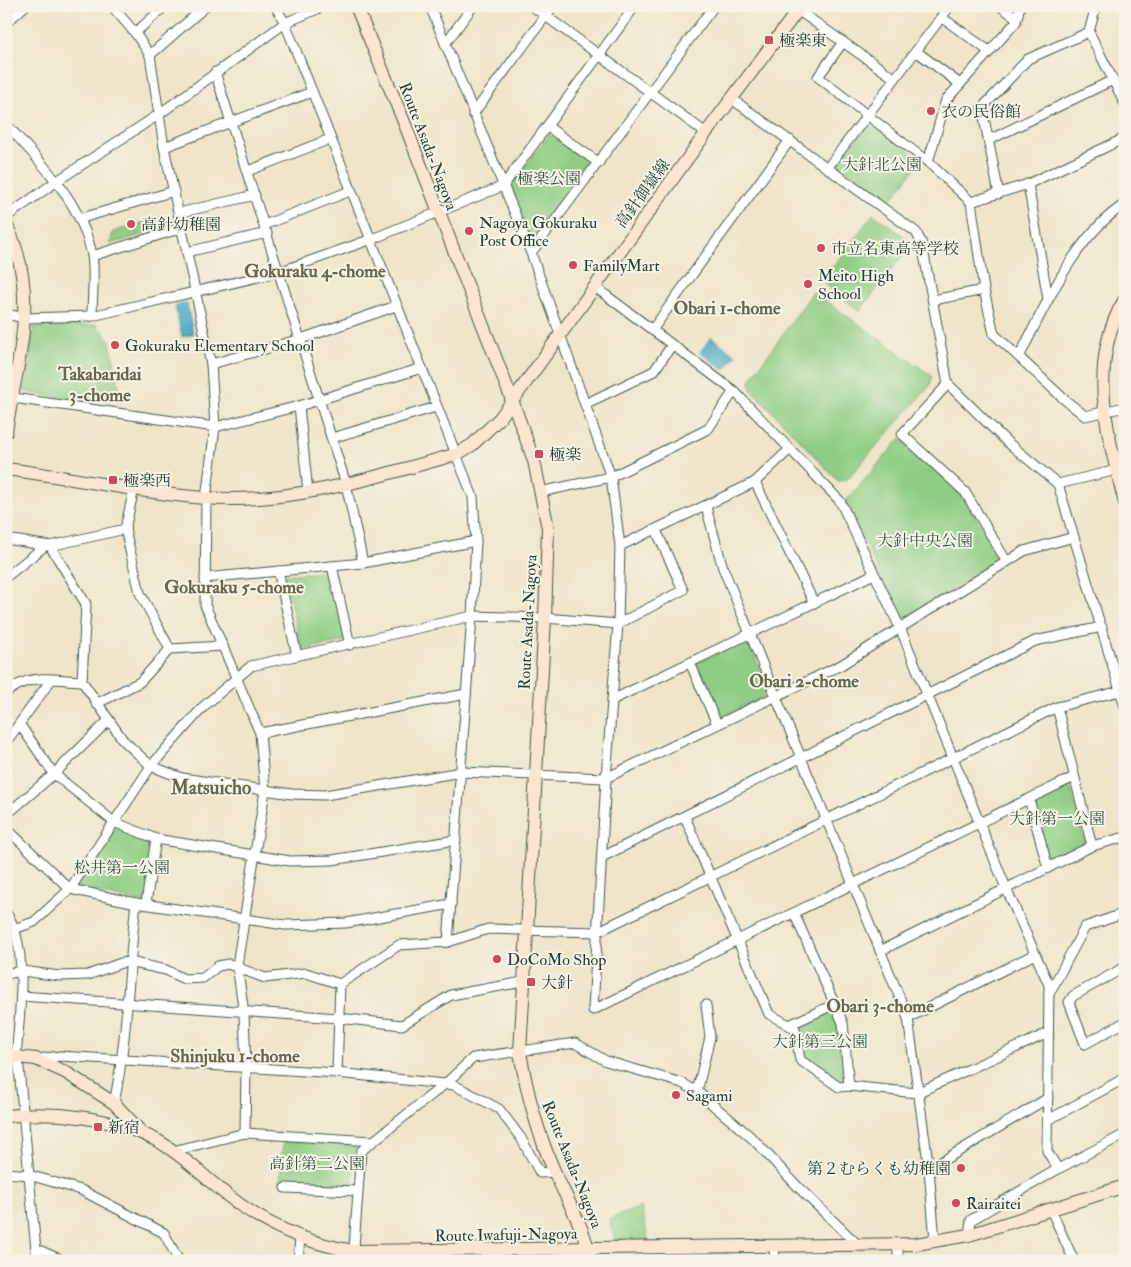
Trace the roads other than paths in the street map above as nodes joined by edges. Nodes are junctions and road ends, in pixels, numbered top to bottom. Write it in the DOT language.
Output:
graph roads {
  1 [pos="25,6"];
  2 [pos="112,6"];
  3 [pos="165,6"];
  4 [pos="206,6"];
  5 [pos="275,6"];
  6 [pos="324,6"];
  7 [pos="356,6"];
  8 [pos="430,6"];
  9 [pos="473,6"];
  10 [pos="532,6"];
  11 [pos="553,6"];
  12 [pos="635,6"];
  13 [pos="714,6"];
  14 [pos="950,6"];
  15 [pos="1000,6"];
  16 [pos="1020,6"];
  17 [pos="1096,6"];
  18 [pos="797,8"];
  19 [pos="545,16"];
  20 [pos="942,17"];
  21 [pos="1017,18"];
  22 [pos="6,23"];
  23 [pos="285,23"];
  24 [pos="1089,32"];
  25 [pos="135,33"];
  26 [pos="843,42"];
  27 [pos="445,44"];
  28 [pos="990,51"];
  29 [pos="916,52"];
  30 [pos="150,55"];
  31 [pos="597,56"];
  32 [pos="215,72"];
  33 [pos="894,78"];
  34 [pos="1113,80"];
  35 [pos="960,84"];
  36 [pos="312,92"];
  37 [pos="650,94"];
  38 [pos="732,99"];
  39 [pos="1125,104"];
  40 [pos="473,114"];
  41 [pos="158,115"];
  42 [pos="867,115"];
  43 [pos="232,121"];
  44 [pos="6,124"];
  45 [pos="548,127"];
  46 [pos="706,133"];
  47 [pos="1125,138"];
  48 [pos="330,139"];
  49 [pos="790,140"];
  50 [pos="989,140"];
  51 [pos="164,147"];
  52 [pos="928,162"];
  53 [pos="599,163"];
  54 [pos="828,167"];
  55 [pos="248,171"];
  56 [pos="57,181"];
  57 [pos="1028,184"];
  58 [pos="504,186"];
  59 [pos="174,190"];
  60 [pos="350,191"];
  61 [pos="999,194"];
  62 [pos="255,195"];
  63 [pos="971,202"];
  64 [pos="1125,204"];
  65 [pos="179,213"];
  66 [pos="437,213"];
  67 [pos="6,217"];
  68 [pos="82,218"];
  69 [pos="6,224"];
  70 [pos="182,228"];
  71 [pos="266,229"];
  72 [pos="372,239"];
  73 [pos="187,252"];
  74 [pos="531,253"];
  75 [pos="92,256"];
  76 [pos="279,272"];
  77 [pos="595,287"];
  78 [pos="984,290"];
  79 [pos="195,292"];
  80 [pos="1048,299"];
  81 [pos="1125,299"];
  82 [pos="933,300"];
  83 [pos="396,306"];
  84 [pos="6,314"];
  85 [pos="92,316"];
  86 [pos="25,318"];
  87 [pos="652,330"];
  88 [pos="560,334"];
  89 [pos="301,339"];
  90 [pos="672,345"];
  91 [pos="1019,357"];
  92 [pos="211,364"];
  93 [pos="422,368"];
  94 [pos="948,384"];
  95 [pos="734,391"];
  96 [pos="9,397"];
  97 [pos="320,400"];
  98 [pos="512,400"];
  99 [pos="585,404"];
  100 [pos="299,406"];
  101 [pos="436,407"];
  102 [pos="1125,407"];
  103 [pos="1105,412"];
  104 [pos="215,428"];
  105 [pos="6,432"];
  106 [pos="332,438"];
  107 [pos="790,449"];
  108 [pos="457,454"];
  109 [pos="6,468"];
  110 [pos="1117,470"];
  111 [pos="611,477"];
  112 [pos="755,482"];
  113 [pos="346,484"];
  114 [pos="1058,484"];
  115 [pos="134,489"];
  116 [pos="308,492"];
  117 [pos="540,492"];
  118 [pos="206,499"];
  119 [pos="1125,504"];
  120 [pos="706,507"];
  121 [pos="125,529"];
  122 [pos="656,530"];
  123 [pos="1074,537"];
  124 [pos="6,539"];
  125 [pos="476,541"];
  126 [pos="48,546"];
  127 [pos="620,546"];
  128 [pos="1007,562"];
  129 [pos="363,563"];
  130 [pos="332,566"];
  131 [pos="278,571"];
  132 [pos="874,574"];
  133 [pos="6,577"];
  134 [pos="205,578"];
  135 [pos="814,603"];
  136 [pos="472,616"];
  137 [pos="545,618"];
  138 [pos="618,624"];
  139 [pos="1102,627"];
  140 [pos="900,630"];
  141 [pos="750,634"];
  142 [pos="350,645"];
  143 [pos="223,646"];
  144 [pos="170,649"];
  145 [pos="297,656"];
  146 [pos="690,663"];
  147 [pos="237,678"];
  148 [pos="51,680"];
  149 [pos="82,681"];
  150 [pos="1120,691"];
  151 [pos="6,693"];
  152 [pos="466,694"];
  153 [pos="928,696"];
  154 [pos="775,697"];
  155 [pos="612,700"];
  156 [pos="96,704"];
  157 [pos="1057,707"];
  158 [pos="1125,707"];
  159 [pos="108,721"];
  160 [pos="717,724"];
  161 [pos="20,725"];
  162 [pos="260,733"];
  163 [pos="6,742"];
  164 [pos="954,757"];
  165 [pos="800,760"];
  166 [pos="151,766"];
  167 [pos="461,772"];
  168 [pos="54,774"];
  169 [pos="534,775"];
  170 [pos="1074,777"];
  171 [pos="606,778"];
  172 [pos="265,791"];
  173 [pos="1029,799"];
  174 [pos="6,815"];
  175 [pos="685,817"];
  176 [pos="826,820"];
  177 [pos="114,822"];
  178 [pos="981,822"];
  179 [pos="6,828"];
  180 [pos="1125,837"];
  181 [pos="156,840"];
  182 [pos="456,840"];
  183 [pos="1092,846"];
  184 [pos="256,856"];
  185 [pos="602,858"];
  186 [pos="1048,868"];
  187 [pos="711,876"];
  188 [pos="852,884"];
  189 [pos="1006,888"];
  190 [pos="70,889"];
  191 [pos="136,902"];
  192 [pos="146,903"];
  193 [pos="451,904"];
  194 [pos="6,913"];
  195 [pos="794,913"];
  196 [pos="1125,913"];
  197 [pos="245,918"];
  198 [pos="14,929"];
  199 [pos="527,932"];
  200 [pos="597,932"];
  201 [pos="738,940"];
  202 [pos="448,942"];
  203 [pos="880,951"];
  204 [pos="1035,954"];
  205 [pos="129,962"];
  206 [pos="237,965"];
  207 [pos="1125,967"];
  208 [pos="22,971"];
  209 [pos="6,974"];
  210 [pos="523,982"];
  211 [pos="340,984"];
  212 [pos="1049,994"];
  213 [pos="21,996"];
  214 [pos="835,1004"];
  215 [pos="126,1005"];
  216 [pos="706,1005"];
  217 [pos="244,1013"];
  218 [pos="339,1018"];
  219 [pos="908,1018"];
  220 [pos="1125,1022"];
  221 [pos="789,1025"];
  222 [pos="1048,1033"];
  223 [pos="520,1052"];
  224 [pos="13,1056"];
  225 [pos="36,1059"];
  226 [pos="123,1060"];
  227 [pos="246,1068"];
  228 [pos="337,1073"];
  229 [pos="1125,1078"];
  230 [pos="445,1084"];
  231 [pos="849,1086"];
  232 [pos="697,1092"];
  233 [pos="917,1093"];
  234 [pos="1048,1098"];
  235 [pos="114,1103"];
  236 [pos="25,1114"];
  237 [pos="6,1116"];
  238 [pos="1048,1120"];
  239 [pos="245,1133"];
  240 [pos="144,1134"];
  241 [pos="1125,1134"];
  242 [pos="373,1141"];
  243 [pos="173,1151"];
  244 [pos="929,1169"];
  245 [pos="1058,1169"];
  246 [pos="555,1172"];
  247 [pos="6,1173"];
  248 [pos="29,1175"];
  249 [pos="1125,1186"];
  250 [pos="285,1188"];
  251 [pos="358,1191"];
  252 [pos="1050,1210"];
  253 [pos="969,1235"];
  254 [pos="300,1238"];
  255 [pos="935,1241"];
  256 [pos="858,1245"];
  257 [pos="898,1245"];
  258 [pos="774,1246"];
  259 [pos="36,1249"];
  260 [pos="590,1255"];
  261 [pos="353,1256"];
  262 [pos="37,1261"];
  263 [pos="64,1261"];
  264 [pos="178,1261"];
  265 [pos="298,1261"];
  266 [pos="775,1261"];
  267 [pos="898,1261"];
  268 [pos="1074,1261"];
  1 -- 22 [label="street"];
  2 -- 25 [label="street"];
  3 -- 25 [label="street"];
  4 -- 30 [label="street"];
  5 -- 23 [label="street"];
  6 -- 23 [label="street"];
  7 -- 66 [label="main road, Route Asada-Nagoya"];
  8 -- 27 [label="street"];
  9 -- 27 [label="street"];
  10 -- 19 [label="street"];
  11 -- 19 [label="street"];
  12 -- 31 [label="street"];
  13 -- 37 [label="street"];
  14 -- 20 [label="street"];
  15 -- 21 [label="street"];
  16 -- 21 [label="street"];
  17 -- 24 [label="street"];
  18 -- 26 [label="street"];
  18 -- 38 [label="main road, 高針御嶽線"];
  19 -- 31 [label="street"];
  19 -- 40 [label="street"];
  20 -- 28 [label="street"];
  20 -- 29 [label="street"];
  21 -- 28 [label="street"];
  23 -- 32 [label="street"];
  23 -- 36 [label="street"];
  24 -- 34 [label="street"];
  24 -- 50 [label="street"];
  25 -- 30 [label="street"];
  26 -- 33 [label="street"];
  26 -- 42 [label="street"];
  27 -- 40 [label="street"];
  28 -- 35 [label="street"];
  29 -- 33 [label="street"];
  29 -- 35 [label="street"];
  30 -- 41 [label="street"];
  31 -- 37 [label="street"];
  31 -- 45 [label="street"];
  32 -- 41 [label="street"];
  32 -- 43 [label="street"];
  33 -- 42 [label="street"];
  34 -- 39 [label="street"];
  34 -- 50 [label="street"];
  35 -- 52 [label="street"];
  36 -- 43 [label="street"];
  36 -- 48 [label="street"];
  37 -- 46 [label="street"];
  37 -- 53 [label="street"];
  38 -- 46 [label="main road, 高針御嶽線"];
  38 -- 49 [label="street"];
  40 -- 58 [label="street"];
  41 -- 51 [label="street"];
  41 -- 56 [label="street"];
  42 -- 52 [label="street"];
  42 -- 54 [label="street"];
  43 -- 51 [label="street"];
  43 -- 55 [label="street"];
  44 -- 56 [label="street"];
  45 -- 53 [label="street"];
  45 -- 58 [label="street"];
  46 -- 77 [label="main road, 高針御嶽線"];
  47 -- 57 [label="street"];
  48 -- 55 [label="street"];
  48 -- 60 [label="street"];
  49 -- 54 [label="street"];
  49 -- 87 [label="street"];
  50 -- 61 [label="street"];
  51 -- 59 [label="street"];
  52 -- 63 [label="street"];
  53 -- 74 [label="street"];
  54 -- 82 [label="street"];
  55 -- 62 [label="street"];
  56 -- 67 [label="street"];
  56 -- 68 [label="street"];
  57 -- 61 [label="street"];
  57 -- 80 [label="street"];
  58 -- 66 [label="street"];
  58 -- 74 [label="street"];
  59 -- 65 [label="street"];
  59 -- 68 [label="street"];
  60 -- 71 [label="street"];
  60 -- 72 [label="street"];
  61 -- 63 [label="street"];
  62 -- 65 [label="street"];
  62 -- 71 [label="street"];
  63 -- 78 [label="street"];
  64 -- 80 [label="street"];
  65 -- 70 [label="street"];
  66 -- 72 [label="street"];
  66 -- 98 [label="main road, Route Asada-Nagoya"];
  68 -- 75 [label="street"];
  69 -- 86 [label="main road"];
  70 -- 73 [label="street"];
  70 -- 75 [label="street"];
  71 -- 73 [label="street"];
  71 -- 76 [label="street"];
  72 -- 76 [label="street"];
  72 -- 83 [label="street"];
  73 -- 79 [label="street"];
  74 -- 88 [label="street"];
  75 -- 85 [label="street"];
  76 -- 79 [label="street"];
  76 -- 89 [label="street"];
  77 -- 87 [label="street"];
  77 -- 88 [label="main road, 高針御嶽線"];
  78 -- 82 [label="street"];
  78 -- 91 [label="street"];
  79 -- 85 [label="street"];
  79 -- 92 [label="street"];
  80 -- 91 [label="street"];
  81 -- 103 [label="main road"];
  82 -- 94 [label="street"];
  83 -- 89 [label="street"];
  83 -- 93 [label="street"];
  84 -- 86 [label="street"];
  85 -- 86 [label="street"];
  86 -- 96 [label="main road"];
  87 -- 90 [label="street"];
  88 -- 98 [label="main road, 高針御嶽線"];
  88 -- 99 [label="street"];
  89 -- 92 [label="street"];
  89 -- 97 [label="street"];
  90 -- 95 [label="street"];
  90 -- 99 [label="street"];
  91 -- 103 [label="street"];
  92 -- 104 [label="street"];
  93 -- 97 [label="street"];
  93 -- 101 [label="street"];
  94 -- 114 [label="street"];
  94 -- 128 [label="street"];
  95 -- 107 [label="street"];
  95 -- 111 [label="street"];
  96 -- 104 [label="street"];
  96 -- 105 [label="main road"];
  97 -- 100 [label="street"];
  97 -- 106 [label="street"];
  98 -- 108 [label="main road, 高針御嶽線"];
  98 -- 117 [label="main road, Route Asada-Nagoya"];
  99 -- 111 [label="street"];
  100 -- 104 [label="street"];
  100 -- 116 [label="street"];
  101 -- 106 [label="street"];
  101 -- 108 [label="street"];
  102 -- 103 [label="street"];
  103 -- 110 [label="main road"];
  104 -- 118 [label="street"];
  106 -- 113 [label="street"];
  107 -- 112 [label="street"];
  107 -- 132 [label="street"];
  108 -- 113 [label="main road, 高針御嶽線"];
  108 -- 125 [label="street"];
  109 -- 115 [label="main road, 高針御嶽線"];
  110 -- 114 [label="street"];
  110 -- 119 [label="main road"];
  111 -- 117 [label="street"];
  111 -- 127 [label="street"];
  112 -- 120 [label="street"];
  112 -- 135 [label="street"];
  113 -- 116 [label="main road, 高針御嶽線"];
  113 -- 129 [label="street"];
  114 -- 123 [label="street"];
  115 -- 118 [label="main road, 高針御嶽線"];
  115 -- 121 [label="street"];
  116 -- 118 [label="main road, 高針御嶽線"];
  117 -- 137 [label="main road, Route Asada-Nagoya"];
  118 -- 134 [label="street"];
  120 -- 122 [label="street"];
  120 -- 141 [label="street"];
  121 -- 126 [label="street"];
  121 -- 144 [label="street"];
  122 -- 127 [label="street"];
  122 -- 138 [label="street"];
  123 -- 128 [label="street"];
  123 -- 139 [label="street"];
  124 -- 126 [label="street"];
  125 -- 129 [label="street"];
  125 -- 136 [label="street"];
  126 -- 133 [label="street"];
  126 -- 149 [label="street"];
  127 -- 138 [label="street"];
  128 -- 140 [label="street"];
  129 -- 130 [label="street"];
  130 -- 131 [label="street"];
  130 -- 142 [label="street"];
  131 -- 134 [label="street"];
  131 -- 145 [label="street"];
  132 -- 135 [label="street"];
  132 -- 140 [label="street"];
  134 -- 143 [label="street"];
  135 -- 141 [label="street"];
  136 -- 137 [label="street"];
  136 -- 142 [label="street"];
  136 -- 152 [label="street"];
  137 -- 138 [label="street"];
  137 -- 169 [label="main road, Route Asada-Nagoya"];
  138 -- 155 [label="street"];
  139 -- 150 [label="street"];
  139 -- 153 [label="street"];
  140 -- 153 [label="street"];
  140 -- 154 [label="street"];
  141 -- 146 [label="street"];
  141 -- 154 [label="street"];
  142 -- 145 [label="street"];
  143 -- 144 [label="street"];
  143 -- 147 [label="street"];
  144 -- 156 [label="street"];
  145 -- 147 [label="street"];
  146 -- 155 [label="street"];
  146 -- 160 [label="street"];
  147 -- 162 [label="street"];
  147 -- 166 [label="street"];
  148 -- 149 [label="street"];
  148 -- 151 [label="street"];
  148 -- 161 [label="street"];
  149 -- 156 [label="street"];
  150 -- 157 [label="street"];
  150 -- 158 [label="street"];
  152 -- 162 [label="street"];
  152 -- 167 [label="street"];
  153 -- 164 [label="street"];
  153 -- 165 [label="street"];
  154 -- 160 [label="street"];
  154 -- 165 [label="street"];
  155 -- 171 [label="street"];
  156 -- 159 [label="street"];
  157 -- 164 [label="street"];
  157 -- 170 [label="street"];
  159 -- 166 [label="street"];
  159 -- 168 [label="street"];
  160 -- 171 [label="street"];
  161 -- 163 [label="street"];
  161 -- 168 [label="street"];
  162 -- 172 [label="street"];
  164 -- 176 [label="street"];
  164 -- 178 [label="street"];
  165 -- 175 [label="street"];
  165 -- 176 [label="street"];
  166 -- 172 [label="street"];
  166 -- 177 [label="street"];
  167 -- 169 [label="street"];
  167 -- 172 [label="street"];
  167 -- 182 [label="street"];
  168 -- 174 [label="street"];
  168 -- 177 [label="street"];
  169 -- 171 [label="street"];
  169 -- 199 [label="main road, Route Asada-Nagoya"];
  170 -- 173 [label="street"];
  170 -- 183 [label="street"];
  171 -- 185 [label="street"];
  172 -- 184 [label="street"];
  173 -- 178 [label="street"];
  173 -- 186 [label="street"];
  175 -- 185 [label="street"];
  175 -- 187 [label="street"];
  176 -- 187 [label="street"];
  176 -- 188 [label="street"];
  177 -- 181 [label="street"];
  177 -- 190 [label="street"];
  178 -- 188 [label="street"];
  178 -- 189 [label="street"];
  179 -- 190 [label="street"];
  180 -- 183 [label="street"];
  181 -- 184 [label="street"];
  181 -- 192 [label="street"];
  182 -- 184 [label="street"];
  182 -- 193 [label="street"];
  183 -- 186 [label="street"];
  184 -- 197 [label="street"];
  185 -- 200 [label="street"];
  186 -- 189 [label="street"];
  187 -- 200 [label="street"];
  187 -- 201 [label="street"];
  188 -- 195 [label="street"];
  188 -- 203 [label="street"];
  189 -- 203 [label="street"];
  189 -- 204 [label="street"];
  190 -- 191 [label="street"];
  190 -- 198 [label="street"];
  191 -- 192 [label="street"];
  191 -- 205 [label="street"];
  192 -- 197 [label="street"];
  193 -- 197 [label="street"];
  193 -- 202 [label="street"];
  194 -- 198 [label="street"];
  195 -- 201 [label="street"];
  195 -- 214 [label="street"];
  196 -- 212 [label="street"];
  197 -- 206 [label="street"];
  198 -- 208 [label="street"];
  199 -- 200 [label="street"];
  199 -- 202 [label="street"];
  199 -- 210 [label="main road, Route Asada-Nagoya"];
  200 -- 201 [label="street"];
  201 -- 221 [label="street"];
  202 -- 211 [label="street"];
  203 -- 219 [label="street"];
  204 -- 212 [label="street"];
  204 -- 219 [label="street"];
  205 -- 206 [label="street"];
  205 -- 208 [label="street"];
  205 -- 215 [label="street"];
  206 -- 211 [label="street"];
  206 -- 217 [label="street"];
  207 -- 220 [label="street"];
  208 -- 209 [label="street"];
  208 -- 213 [label="street"];
  210 -- 218 [label="street"];
  210 -- 223 [label="main road, Route Asada-Nagoya"];
  211 -- 218 [label="street"];
  212 -- 222 [label="street"];
  213 -- 215 [label="street"];
  213 -- 224 [label="street"];
  214 -- 221 [label="street"];
  214 -- 231 [label="street"];
  215 -- 217 [label="street"];
  215 -- 226 [label="street"];
  216 -- 232 [label="street"];
  217 -- 218 [label="street"];
  217 -- 227 [label="street"];
  218 -- 228 [label="street"];
  219 -- 233 [label="street"];
  221 -- 231 [label="street"];
  222 -- 233 [label="street"];
  222 -- 234 [label="street"];
  223 -- 230 [label="street"];
  223 -- 232 [label="street"];
  223 -- 246 [label="main road, Route Asada-Nagoya"];
  224 -- 225 [label="main road"];
  224 -- 236 [label="street"];
  225 -- 226 [label="street"];
  225 -- 235 [label="main road"];
  226 -- 227 [label="street"];
  226 -- 235 [label="street"];
  227 -- 228 [label="street"];
  227 -- 239 [label="street"];
  228 -- 230 [label="street"];
  229 -- 238 [label="street"];
  230 -- 242 [label="street"];
  230 -- 246 [label="street"];
  231 -- 233 [label="street"];
  232 -- 256 [label="street"];
  233 -- 244 [label="street"];
  234 -- 238 [label="street"];
  234 -- 244 [label="street"];
  235 -- 240 [label="main road"];
  236 -- 237 [label="main road, Route Iwafuji-Nagoya"];
  236 -- 240 [label="main road, Route Iwafuji-Nagoya"];
  236 -- 248 [label="street"];
  238 -- 245 [label="street"];
  239 -- 242 [label="street"];
  239 -- 243 [label="street"];
  240 -- 243 [label="main road, Route Iwafuji-Nagoya"];
  241 -- 245 [label="street"];
  242 -- 251 [label="street"];
  243 -- 254 [label="main road, Route Iwafuji-Nagoya"];
  244 -- 255 [label="street"];
  245 -- 253 [label="street"];
  246 -- 260 [label="main road, Route Asada-Nagoya"];
  247 -- 248 [label="street"];
  248 -- 259 [label="street"];
  248 -- 264 [label="street"];
  249 -- 252 [label="main road, Route Iwafuji-Nagoya"];
  250 -- 251 [label="street"];
  251 -- 261 [label="street"];
  252 -- 253 [label="main road, Route Iwafuji-Nagoya"];
  252 -- 268 [label="street"];
  253 -- 255 [label="main road, Route Iwafuji-Nagoya"];
  254 -- 261 [label="main road, Route Iwafuji-Nagoya"];
  254 -- 265 [label="street"];
  255 -- 257 [label="main road, Route Iwafuji-Nagoya"];
  256 -- 257 [label="main road, Route Iwafuji-Nagoya"];
  256 -- 258 [label="main road, Route Iwafuji-Nagoya"];
  257 -- 267 [label="street"];
  258 -- 260 [label="main road, Route Iwafuji-Nagoya"];
  258 -- 266 [label="street"];
  259 -- 262 [label="street"];
  259 -- 263 [label="street"];
  260 -- 261 [label="main road, Route Iwafuji-Nagoya"];
}
